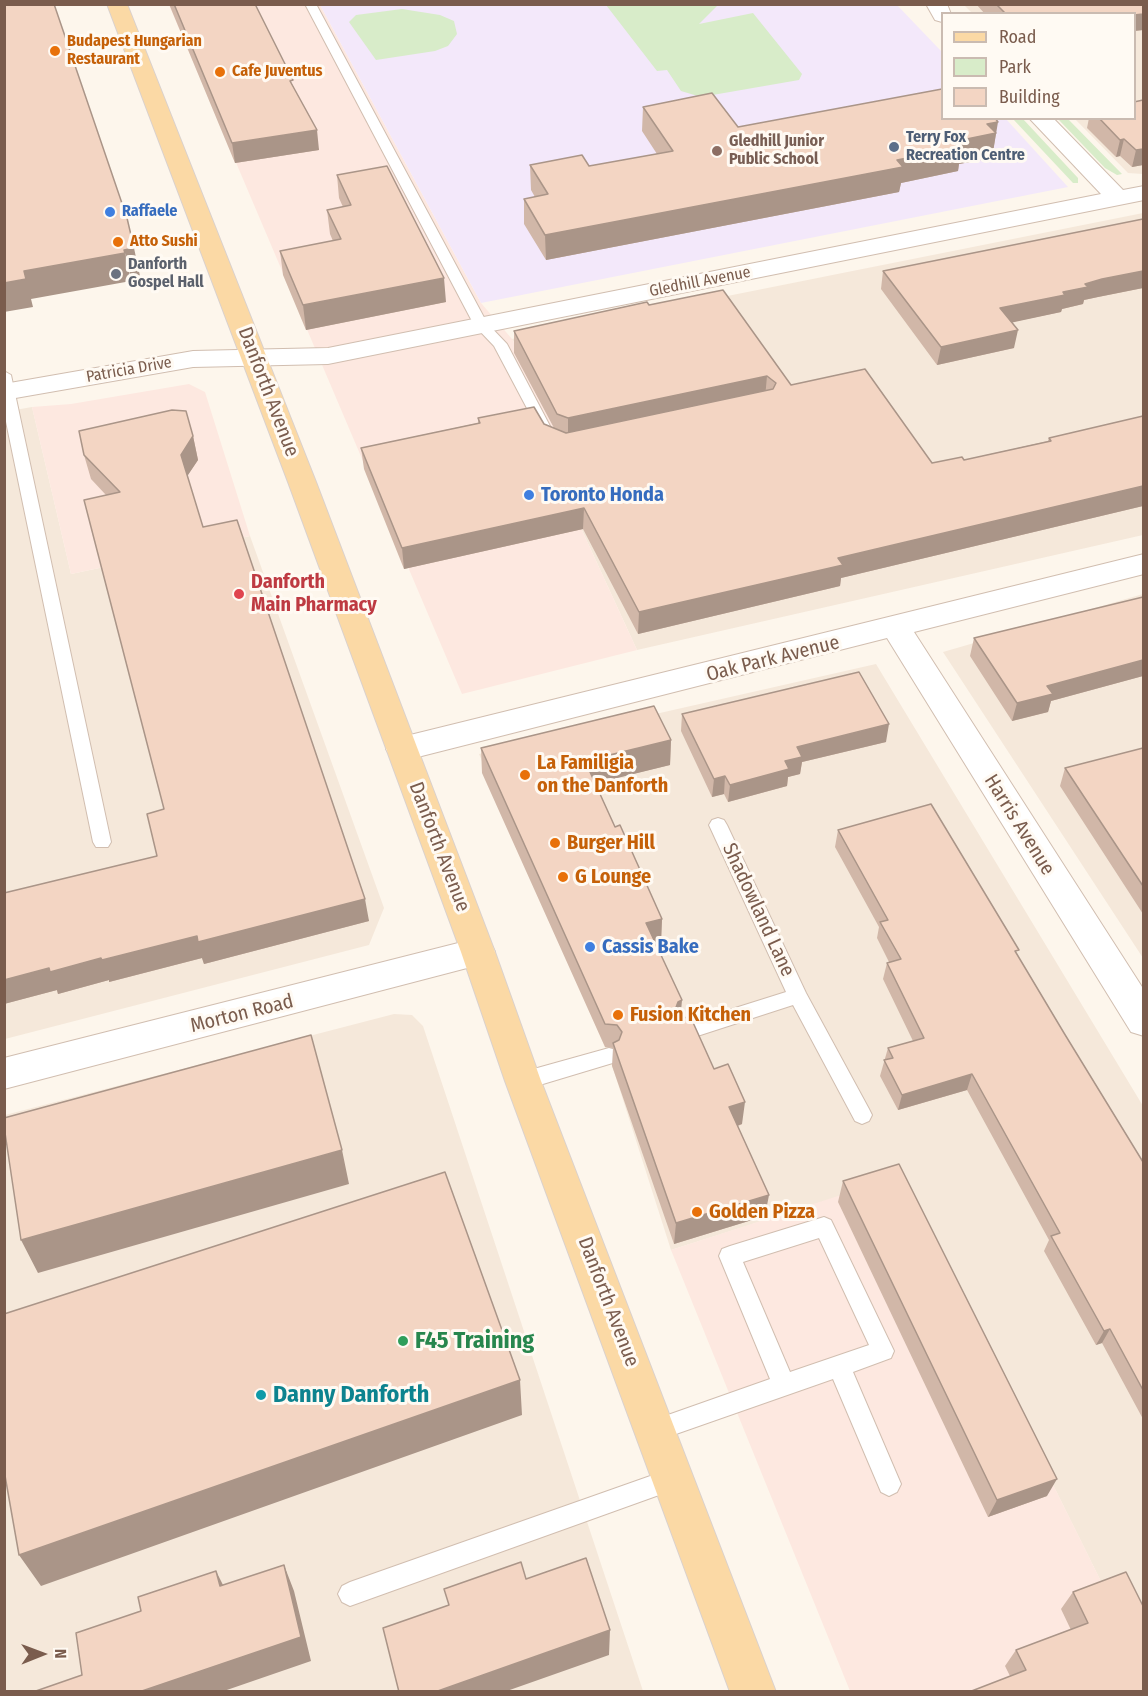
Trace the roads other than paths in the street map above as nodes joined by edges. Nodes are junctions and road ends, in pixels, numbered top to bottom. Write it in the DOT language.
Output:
graph roads {
  1 [pos="117,4"];
  2 [pos="310,4"];
  3 [pos="1042,120"];
  4 [pos="1143,193"];
  5 [pos="1118,198"];
  6 [pos="481,326"];
  7 [pos="255,357"];
  8 [pos="6,386"];
  9 [pos="550,440"];
  10 [pos="1143,564"];
  11 [pos="896,628"];
  12 [pos="402,750"];
  13 [pos="718,825"];
  14 [pos="102,842"];
  15 [pos="478,952"];
  16 [pos="798,996"];
  17 [pos="1143,1021"];
  18 [pos="685,1032"];
  19 [pos="609,1056"];
  20 [pos="4,1074"];
  21 [pos="523,1081"];
  22 [pos="862,1115"];
  23 [pos="838,1366"];
  24 [pos="784,1385"];
  25 [pos="656,1430"];
  26 [pos="673,1479"];
  27 [pos="890,1484"];
  28 [pos="350,1594"];
  29 [pos="753,1692"];
  1 -- 7 [label="main road, Danforth Avenue"];
  2 -- 6 [label="lane"];
  3 -- 5 [label="street"];
  4 -- 5 [label="street, Gledhill Avenue"];
  5 -- 6 [label="street, Gledhill Avenue"];
  6 -- 7 [label="street, Gledhill Avenue"];
  6 -- 9 [label="lane"];
  7 -- 8 [label="street, Patricia Drive"];
  7 -- 12 [label="main road, Danforth Avenue"];
  8 -- 14 [label="lane"];
  10 -- 11 [label="street, Oak Park Avenue"];
  11 -- 12 [label="street, Oak Park Avenue"];
  11 -- 17 [label="street, Harris Avenue"];
  12 -- 15 [label="main road, Danforth Avenue"];
  13 -- 16 [label="lane, Shadowland Lane"];
  15 -- 20 [label="street, Morton Road"];
  15 -- 21 [label="main road, Danforth Avenue"];
  16 -- 18 [label="lane, Shadowland Lane"];
  16 -- 22 [label="lane, Shadowland Lane"];
  19 -- 21 [label="lane"];
  21 -- 25 [label="main road, Danforth Avenue"];
  23 -- 24 [label="lane"];
  23 -- 24 [label="lane"];
  23 -- 27 [label="lane"];
  24 -- 25 [label="lane"];
  25 -- 26 [label="main road, Danforth Avenue"];
  26 -- 28 [label="lane"];
  26 -- 29 [label="main road, Danforth Avenue"];
}
